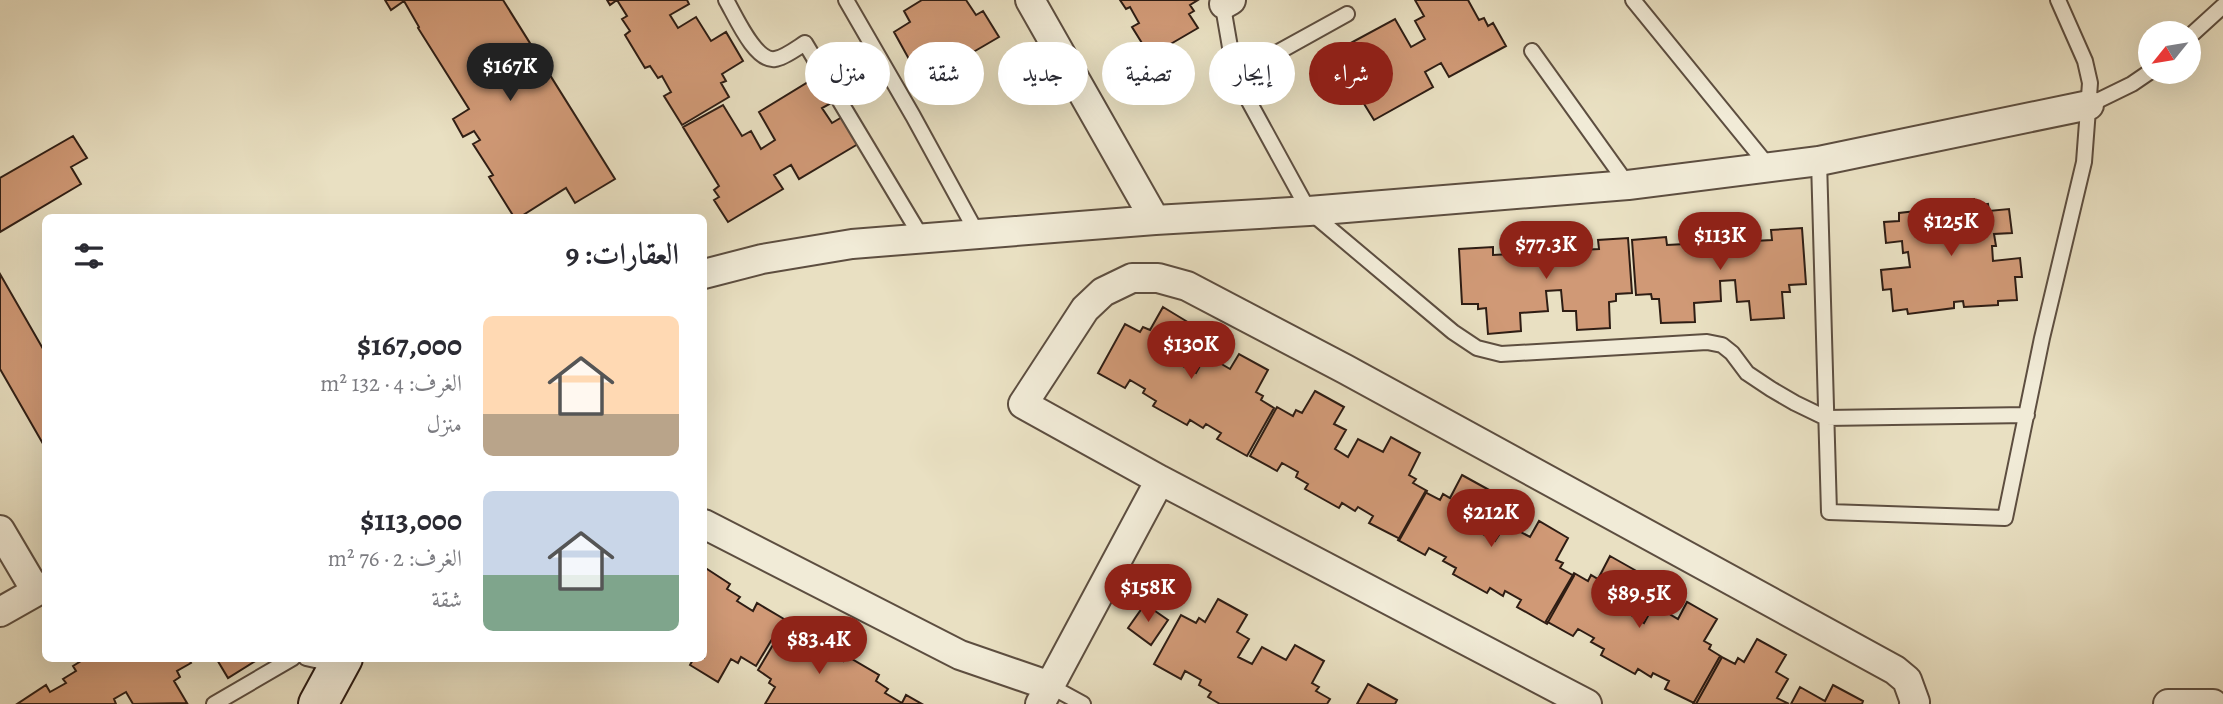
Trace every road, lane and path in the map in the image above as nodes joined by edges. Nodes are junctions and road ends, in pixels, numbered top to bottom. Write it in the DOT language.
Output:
graph roads {
  1 [pos="726,0"];
  2 [pos="846,0"];
  3 [pos="1030,0"];
  4 [pos="1633,0"];
  5 [pos="2058,0"];
  6 [pos="1226,1"];
  7 [pos="2223,6"];
  8 [pos="1347,14"];
  9 [pos="2202,25"];
  10 [pos="1231,42"];
  11 [pos="1295,43"];
  12 [pos="1532,51"];
  13 [pos="2138,80"];
  14 [pos="1252,105"];
  15 [pos="2089,105"];
  16 [pos="1819,161"];
  17 [pos="1769,167"];
  18 [pos="1628,185"];
  19 [pos="1309,211"];
  20 [pos="1155,220"];
  21 [pos="977,233"];
  22 [pos="922,238"];
  23 [pos="707,273"];
  24 [pos="2027,415"];
  25 [pos="1826,418"];
  26 [pos="1160,480"];
  27 [pos="707,526"];
  28 [pos="0,530"];
  29 [pos="41,588"];
  30 [pos="0,612"];
  31 [pos="286,662"];
  32 [pos="329,662"];
  33 [pos="1045,695"];
  34 [pos="214,704"];
  35 [pos="318,704"];
  36 [pos="1083,704"];
  37 [pos="1587,704"];
  38 [pos="1914,704"];
  39 [pos="2168,704"];
  40 [pos="2213,704"];
  1 -- 22 [label="lane"];
  2 -- 21 [label="lane"];
  3 -- 20 [label="street"];
  4 -- 17 [label="lane"];
  5 -- 15 [label="lane"];
  6 -- 10 [label="lane"];
  7 -- 9 [label="lane"];
  8 -- 11 [label="lane"];
  12 -- 18 [label="lane"];
  13 -- 15 [label="lane"];
  14 -- 19 [label="lane"];
  15 -- 16 [label="street"];
  15 -- 24 [label="lane"];
  16 -- 17 [label="street"];
  16 -- 25 [label="lane"];
  17 -- 18 [label="street"];
  18 -- 19 [label="street"];
  19 -- 20 [label="street"];
  19 -- 25 [label="lane"];
  20 -- 21 [label="street"];
  21 -- 22 [label="street"];
  22 -- 23 [label="street"];
  24 -- 25 [label="lane"];
  24 -- 25 [label="lane"];
  26 -- 33 [label="street"];
  26 -- 37 [label="street"];
  26 -- 38 [label="street"];
  27 -- 33 [label="street"];
  28 -- 29 [label="street"];
  29 -- 30 [label="street"];
  31 -- 34 [label="lane"];
  32 -- 35 [label="street"];
  33 -- 36 [label="lane"];
  39 -- 40 [label="street"];
}
